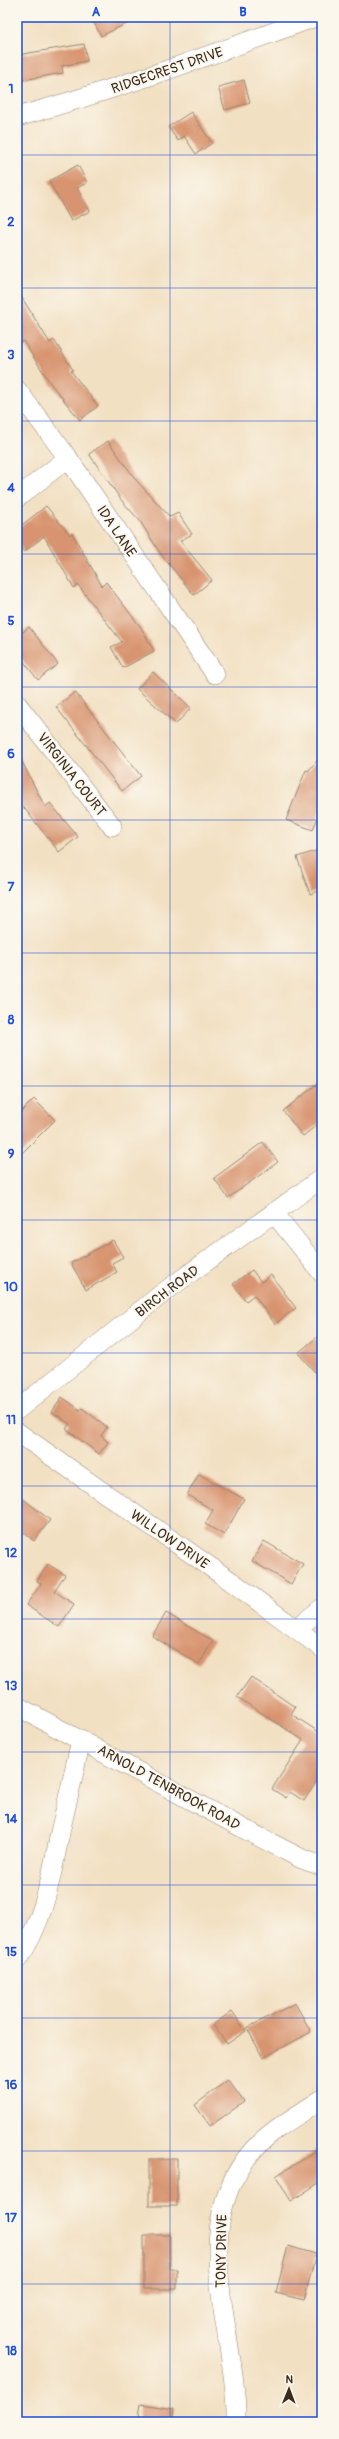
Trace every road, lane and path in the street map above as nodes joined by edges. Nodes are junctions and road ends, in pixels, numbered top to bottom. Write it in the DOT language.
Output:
graph roads {
  1 [pos="315,17"];
  2 [pos="287,22"];
  3 [pos="17,117"];
  4 [pos="17,390"];
  5 [pos="68,458"];
  6 [pos="17,498"];
  7 [pos="215,674"];
  8 [pos="17,704"];
  9 [pos="112,826"];
  10 [pos="322,1178"];
  11 [pos="274,1213"];
  12 [pos="322,1273"];
  13 [pos="17,1410"];
  14 [pos="17,1432"];
  15 [pos="322,1608"];
  16 [pos="296,1629"];
  17 [pos="322,1648"];
  18 [pos="17,1706"];
  19 [pos="81,1739"];
  20 [pos="322,1866"];
  21 [pos="17,1960"];
  22 [pos="322,2099"];
  23 [pos="236,2422"];
  1 -- 2 [label="street, RIDGECREST DRIVE"];
  2 -- 3 [label="street, RIDGECREST DRIVE"];
  4 -- 5 [label="street, IDA LANE"];
  5 -- 6 [label="street"];
  5 -- 7 [label="street, IDA LANE"];
  8 -- 9 [label="street, VIRGINIA COURT"];
  10 -- 11 [label="street, BIRCH ROAD"];
  11 -- 12 [label="street"];
  11 -- 13 [label="street, BIRCH ROAD"];
  14 -- 16 [label="street, WILLOW DRIVE"];
  15 -- 16 [label="street"];
  16 -- 17 [label="street, WILLOW DRIVE"];
  18 -- 19 [label="street, ARNOLD TENBROOK ROAD"];
  19 -- 20 [label="street, ARNOLD TENBROOK ROAD"];
  19 -- 21 [label="street"];
  22 -- 23 [label="street, TONY DRIVE"];
}
